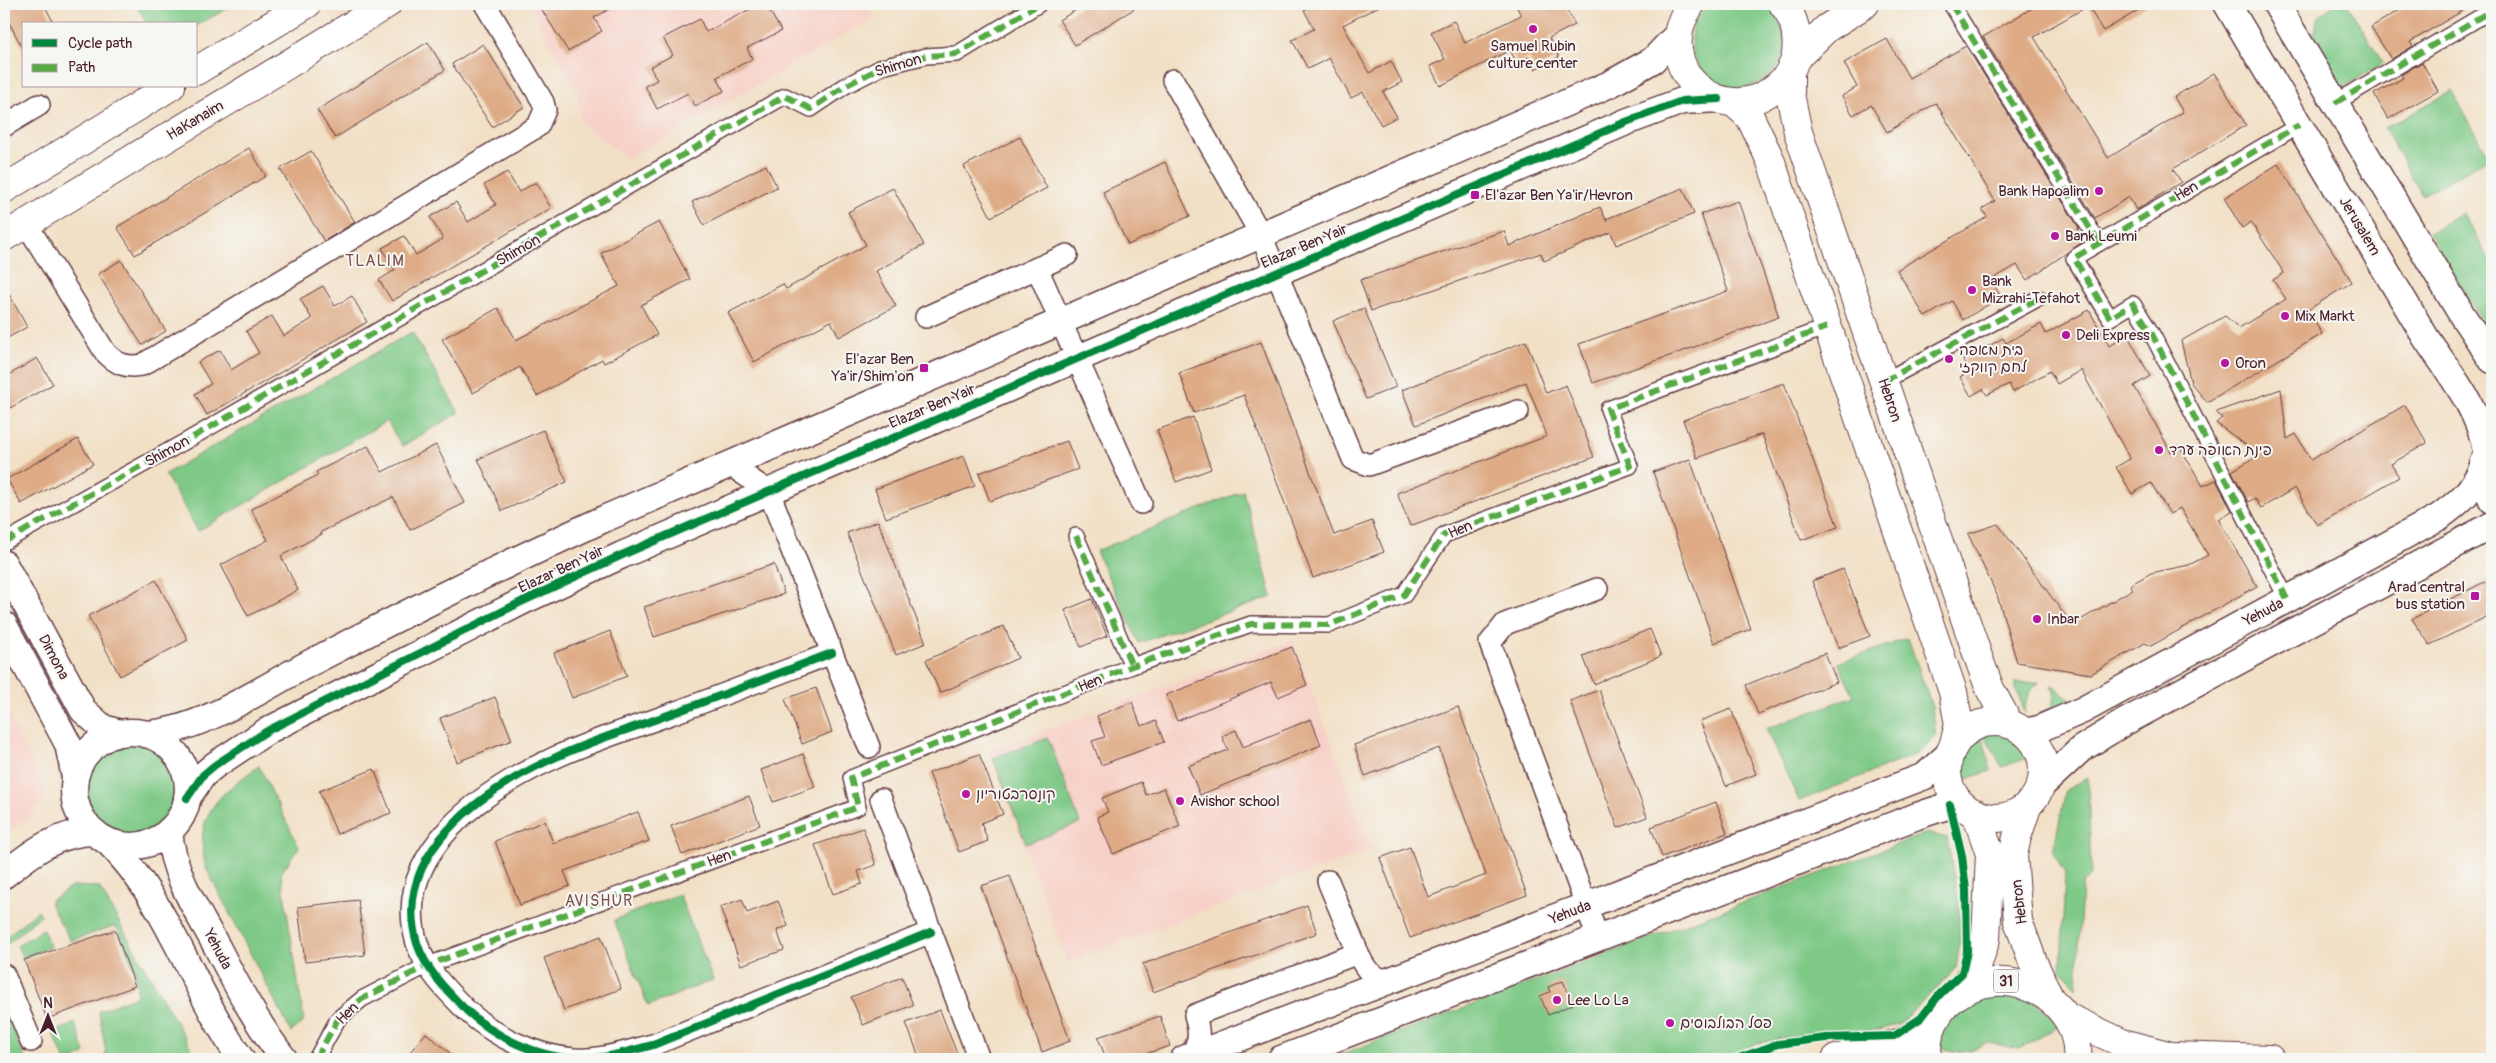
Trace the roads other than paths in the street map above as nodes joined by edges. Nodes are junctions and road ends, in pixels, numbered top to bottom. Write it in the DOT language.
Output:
graph roads {
  1 [pos="307,4"];
  2 [pos="387,4"];
  3 [pos="485,4"];
  4 [pos="1039,4"];
  5 [pos="1783,4"];
  6 [pos="1865,4"];
  7 [pos="1952,4"];
  8 [pos="2227,4"];
  9 [pos="2276,4"];
  10 [pos="2492,10"];
  11 [pos="1683,15"];
  12 [pos="1792,65"];
  13 [pos="198,70"];
  14 [pos="1174,80"];
  15 [pos="169,88"];
  16 [pos="1726,101"];
  17 [pos="2335,103"];
  18 [pos="39,105"];
  19 [pos="2300,125"];
  20 [pos="4,126"];
  21 [pos="4,189"];
  22 [pos="15,230"];
  23 [pos="1261,234"];
  24 [pos="2099,244"];
  25 [pos="1067,255"];
  26 [pos="1037,268"];
  27 [pos="1276,273"];
  28 [pos="2040,298"];
  29 [pos="926,317"];
  30 [pos="1062,321"];
  31 [pos="1827,327"];
  32 [pos="1078,358"];
  33 [pos="2492,360"];
  34 [pos="1884,381"];
  35 [pos="1518,411"];
  36 [pos="2487,452"];
  37 [pos="728,464"];
  38 [pos="769,492"];
  39 [pos="2492,500"];
  40 [pos="1141,503"];
  41 [pos="2492,525"];
  42 [pos="1076,536"];
  43 [pos="4,542"];
  44 [pos="4,564"];
  45 [pos="1597,589"];
  46 [pos="2287,599"];
  47 [pos="4,625"];
  48 [pos="832,653"];
  49 [pos="1132,666"];
  50 [pos="2017,728"];
  51 [pos="133,734"];
  52 [pos="869,747"];
  53 [pos="1951,750"];
  54 [pos="75,787"];
  55 [pos="2034,796"];
  56 [pos="187,798"];
  57 [pos="881,799"];
  58 [pos="1970,809"];
  59 [pos="169,831"];
  60 [pos="101,836"];
  61 [pos="26,858"];
  62 [pos="4,875"];
  63 [pos="1328,881"];
  64 [pos="1585,906"];
  65 [pos="931,932"];
  66 [pos="1598,938"];
  67 [pos="1358,954"];
  68 [pos="428,965"];
  69 [pos="4,975"];
  70 [pos="1389,981"];
  71 [pos="1960,993"];
  72 [pos="2058,1007"];
  73 [pos="1933,1024"];
  74 [pos="31,1041"];
  75 [pos="1186,1058"];
  76 [pos="2159,1058"];
  77 [pos="241,1059"];
  78 [pos="284,1059"];
  79 [pos="316,1059"];
  80 [pos="979,1059"];
  81 [pos="1281,1059"];
  82 [pos="1836,1059"];
  83 [pos="1927,1059"];
  84 [pos="2077,1059"];
  85 [pos="2270,1059"];
  1 -- 13 [label="main road"];
  2 -- 22 [label="main road, HaKanaim"];
  3 -- 22 [label="street"];
  4 -- 43 [label="street, Shimon"];
  5 -- 12 [label="main road, Hebron"];
  6 -- 12 [label="main road"];
  7 -- 24 [label="street"];
  8 -- 19 [label="street, Jerusalem"];
  9 -- 17 [label="street"];
  10 -- 17 [label="street"];
  11 -- 16 [label="main road"];
  11 -- 23 [label="street, Elazar Ben Yair"];
  12 -- 16 [label="main road"];
  12 -- 34 [label="main road, Hebron"];
  14 -- 23 [label="street"];
  15 -- 21 [label="main road"];
  16 -- 27 [label="street, Elazar Ben Yair"];
  16 -- 31 [label="main road"];
  17 -- 33 [label="street"];
  18 -- 20 [label="street"];
  19 -- 24 [label="street, Hen"];
  19 -- 36 [label="street, Jerusalem"];
  23 -- 27 [label="street"];
  23 -- 30 [label="street, Elazar Ben Yair"];
  24 -- 46 [label="street, Hen"];
  25 -- 26 [label="street"];
  26 -- 29 [label="street"];
  26 -- 30 [label="street"];
  27 -- 32 [label="street, Elazar Ben Yair"];
  27 -- 35 [label="street"];
  28 -- 34 [label="street"];
  30 -- 32 [label="street"];
  30 -- 37 [label="street, Elazar Ben Yair"];
  31 -- 49 [label="street, Hen"];
  31 -- 53 [label="main road"];
  32 -- 38 [label="street, Elazar Ben Yair"];
  32 -- 40 [label="street"];
  34 -- 50 [label="main road, Hebron"];
  36 -- 39 [label="street, Jerusalem"];
  36 -- 46 [label="street, Yehuda"];
  37 -- 38 [label="street"];
  37 -- 51 [label="street, Elazar Ben Yair"];
  38 -- 48 [label="street"];
  38 -- 56 [label="street, Elazar Ben Yair"];
  41 -- 55 [label="street, Yehuda"];
  42 -- 49 [label="street"];
  44 -- 51 [label="street, Dimona"];
  45 -- 64 [label="street"];
  46 -- 50 [label="street, Yehuda"];
  47 -- 54 [label="street, Dimona"];
  48 -- 52 [label="street"];
  48 -- 68 [label="street"];
  49 -- 68 [label="street, Hen"];
  50 -- 53 [label="main road"];
  50 -- 55 [label="main road"];
  51 -- 54 [label="street"];
  51 -- 56 [label="street"];
  53 -- 58 [label="main road"];
  53 -- 64 [label="street, Yehuda"];
  54 -- 60 [label="street"];
  54 -- 61 [label="street"];
  55 -- 58 [label="main road"];
  55 -- 72 [label="main road, Hebron"];
  56 -- 59 [label="street"];
  57 -- 65 [label="street"];
  58 -- 66 [label="street"];
  58 -- 71 [label="main road, Hebron"];
  59 -- 60 [label="street"];
  59 -- 78 [label="street, Yehuda"];
  60 -- 61 [label="street"];
  60 -- 77 [label="street"];
  61 -- 62 [label="street"];
  63 -- 67 [label="street"];
  64 -- 66 [label="street"];
  64 -- 70 [label="street, Yehuda"];
  65 -- 68 [label="street"];
  65 -- 80 [label="street"];
  66 -- 81 [label="street"];
  67 -- 70 [label="street"];
  67 -- 75 [label="street"];
  68 -- 79 [label="street, Hen"];
  69 -- 74 [label="street"];
  70 -- 75 [label="street, Yehuda"];
  71 -- 72 [label="main road, 31"];
  71 -- 73 [label="main road, 31"];
  72 -- 76 [label="main road, 31"];
  72 -- 84 [label="main road, Hebron"];
  73 -- 82 [label="main road, 31"];
  73 -- 83 [label="main road, 31"];
  76 -- 85 [label="main road, 31"];
}
